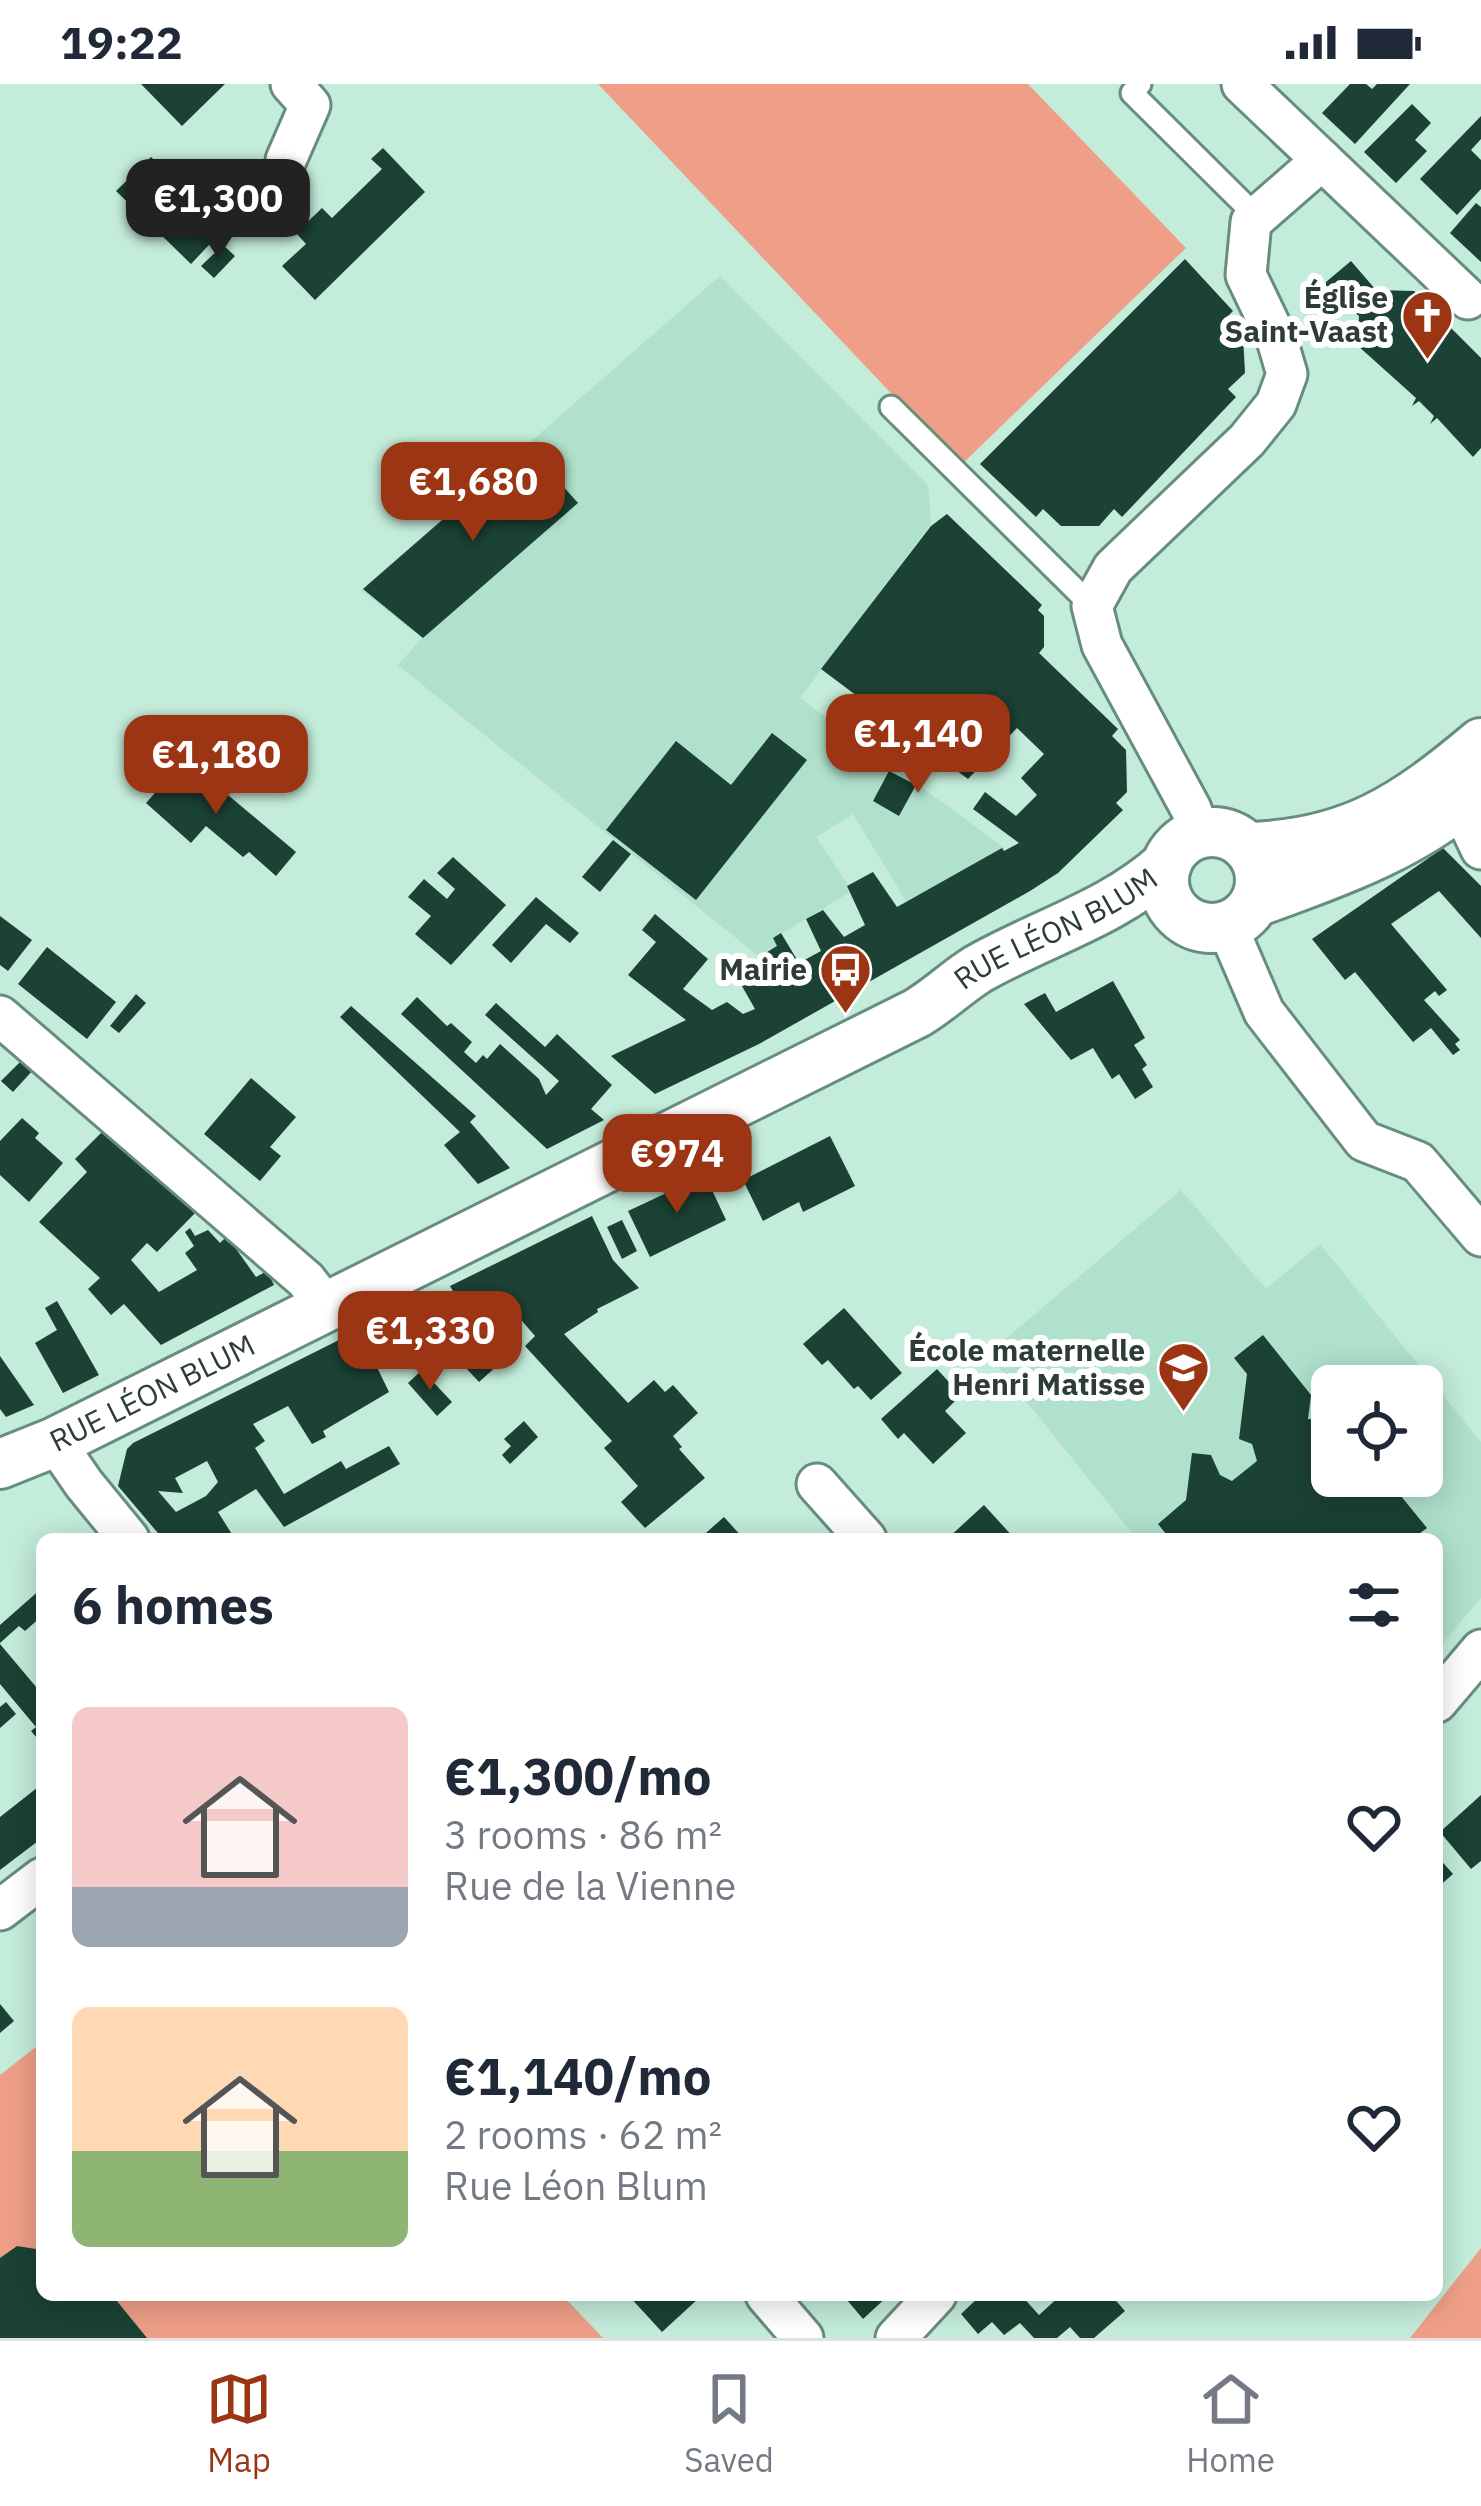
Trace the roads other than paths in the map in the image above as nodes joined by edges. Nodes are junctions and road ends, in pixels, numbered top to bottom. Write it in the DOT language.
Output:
graph roads {
  1 [pos="291,84"];
  2 [pos="1242,84"];
  3 [pos="1131,87"];
  4 [pos="286,160"];
  5 [pos="1322,160"];
  6 [pos="1257,217"];
  7 [pos="1468,299"];
  8 [pos="891,407"];
  9 [pos="1091,606"];
  10 [pos="1481,743"];
  11 [pos="1471,795"];
  12 [pos="1248,848"];
  13 [pos="1184,849"];
  14 [pos="1481,849"];
  15 [pos="1175,911"];
  16 [pos="1241,914"];
  17 [pos="946,996"];
  18 [pos="0,1016"];
  19 [pos="1481,1236"];
  20 [pos="326,1306"];
  21 [pos="55,1442"];
  22 [pos="0,1464"];
  23 [pos="817,1484"];
  24 [pos="124,1533"];
  25 [pos="861,1533"];
  26 [pos="1481,1650"];
  27 [pos="1443,1695"];
  28 [pos="36,1883"];
  29 [pos="0,1910"];
  30 [pos="771,2301"];
  31 [pos="930,2301"];
  32 [pos="802,2338"];
  33 [pos="896,2338"];
  1 -- 4 [label="street"];
  2 -- 5 [label="street"];
  3 -- 6 [label="lane"];
  5 -- 6 [label="street"];
  5 -- 7 [label="street"];
  6 -- 9 [label="street"];
  8 -- 9 [label="lane"];
  9 -- 13 [label="street"];
  10 -- 12 [label="street"];
  11 -- 14 [label="street"];
  11 -- 16 [label="street"];
  12 -- 13 [label="street"];
  12 -- 16 [label="street"];
  13 -- 15 [label="street"];
  13 -- 17 [label="street, RUE LÉON BLUM"];
  15 -- 16 [label="street"];
  15 -- 17 [label="street, RUE LÉON BLUM"];
  16 -- 19 [label="street"];
  17 -- 20 [label="street, RUE LÉON BLUM"];
  18 -- 20 [label="street"];
  20 -- 21 [label="street, RUE LÉON BLUM"];
  21 -- 22 [label="street, RUE LÉON BLUM"];
  21 -- 24 [label="street"];
  23 -- 25 [label="street"];
  26 -- 27 [label="street"];
  28 -- 29 [label="street"];
  30 -- 32 [label="street"];
  31 -- 33 [label="street"];
}
